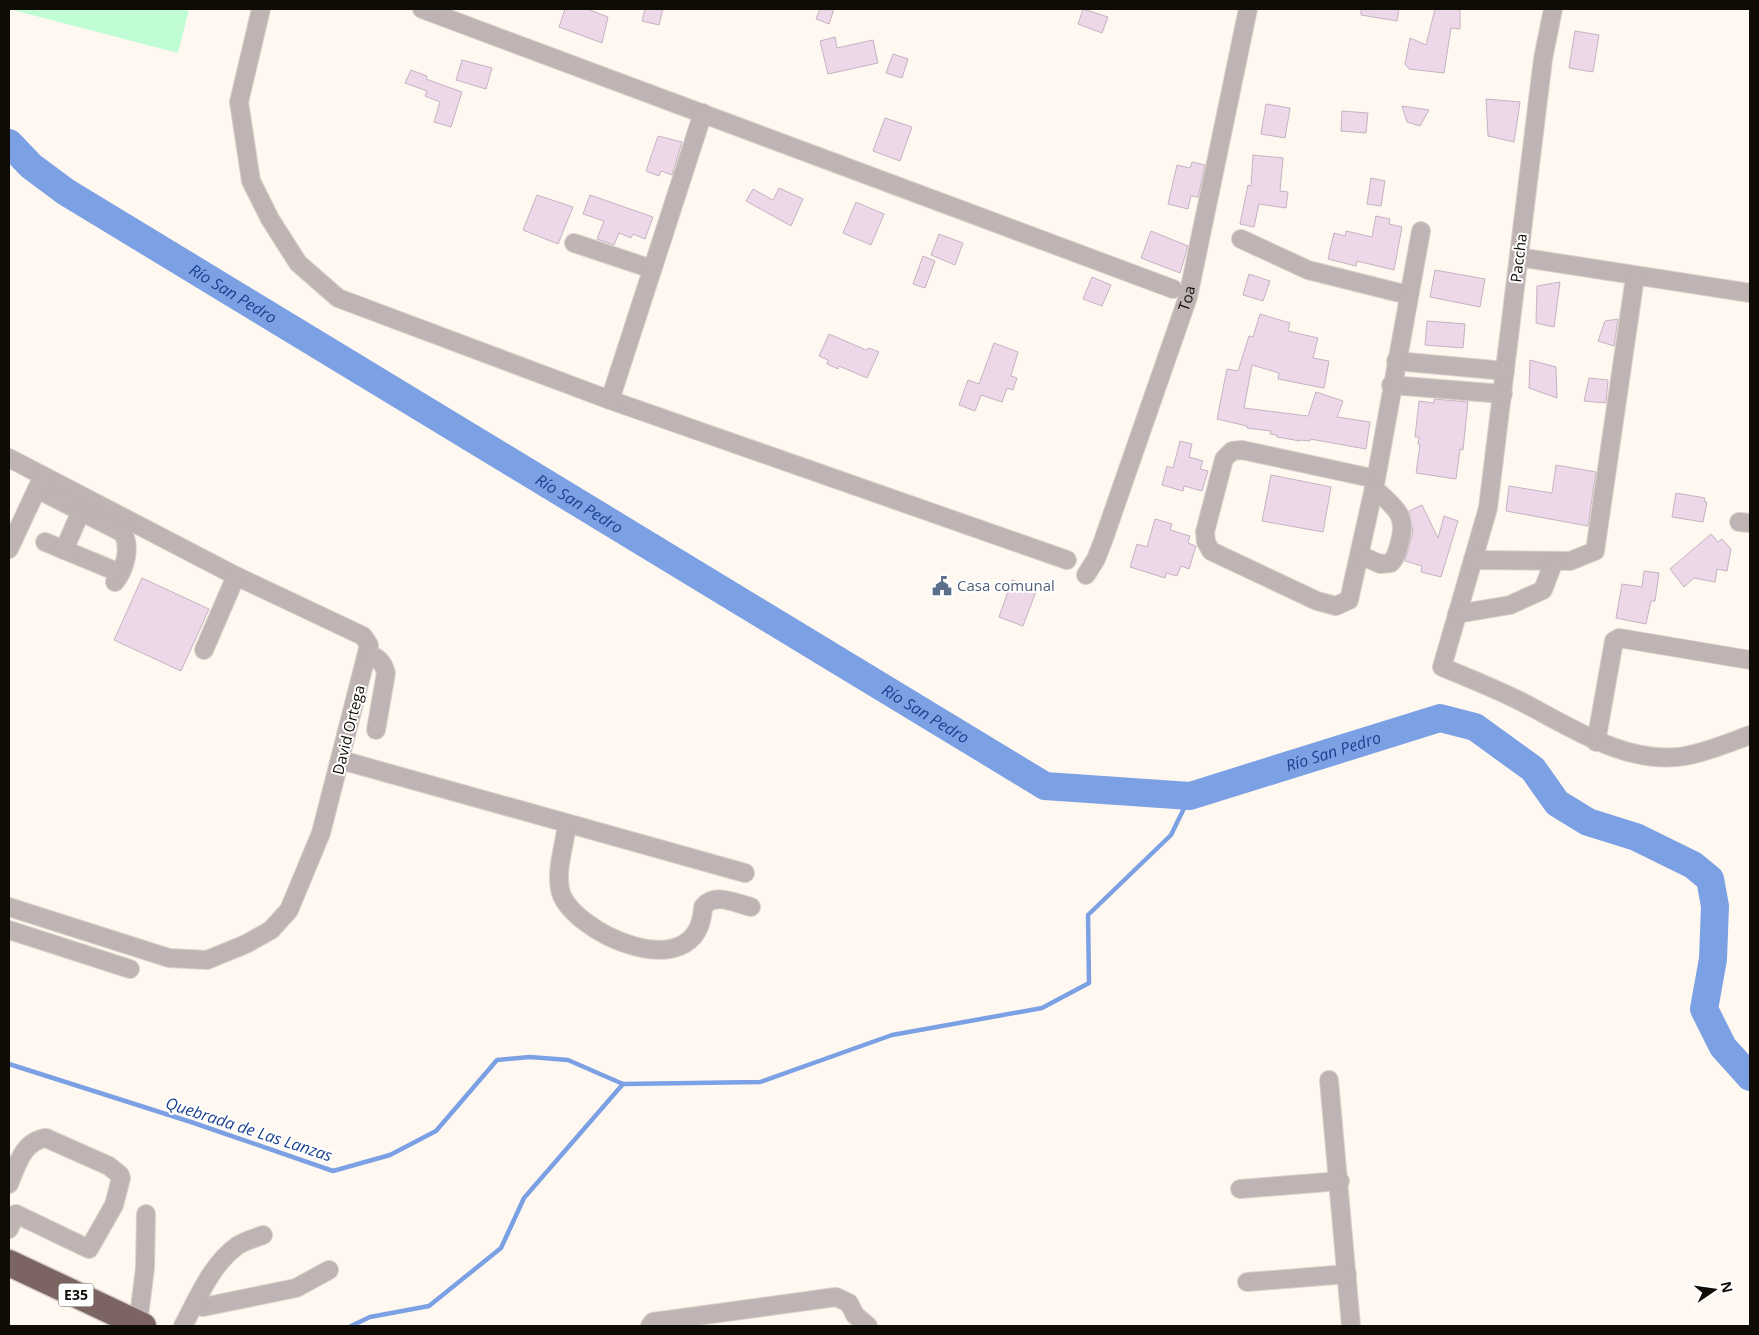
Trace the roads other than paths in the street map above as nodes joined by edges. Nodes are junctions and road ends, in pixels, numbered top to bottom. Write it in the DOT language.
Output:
graph roads {
  1 [pos="261,9"];
  2 [pos="422,9"];
  3 [pos="1248,9"];
  4 [pos="1553,9"];
  5 [pos="703,114"];
  6 [pos="1421,232"];
  7 [pos="1241,239"];
  8 [pos="574,243"];
  9 [pos="1519,257"];
  10 [pos="652,269"];
  11 [pos="1635,277"];
  12 [pos="1173,289"];
  13 [pos="1750,294"];
  14 [pos="1408,295"];
  15 [pos="1396,360"];
  16 [pos="1505,371"];
  17 [pos="1391,385"];
  18 [pos="1503,394"];
  19 [pos="610,400"];
  20 [pos="9,458"];
  21 [pos="40,482"];
  22 [pos="1375,483"];
  23 [pos="81,512"];
  24 [pos="45,542"];
  25 [pos="9,549"];
  26 [pos="64,550"];
  27 [pos="1360,555"];
  28 [pos="1067,560"];
  29 [pos="1473,560"];
  30 [pos="1554,561"];
  31 [pos="1086,575"];
  32 [pos="236,576"];
  33 [pos="1457,614"];
  34 [pos="204,650"];
  35 [pos="368,654"];
  36 [pos="1750,660"];
  37 [pos="376,730"];
  38 [pos="1750,735"];
  39 [pos="1596,742"];
  40 [pos="341,760"];
  41 [pos="567,824"];
  42 [pos="746,873"];
  43 [pos="9,907"];
  44 [pos="751,907"];
  45 [pos="9,930"];
  46 [pos="130,969"];
  47 [pos="1329,1080"];
  48 [pos="1340,1181"];
  49 [pos="9,1184"];
  50 [pos="1240,1189"];
  51 [pos="146,1214"];
  52 [pos="9,1229"];
  53 [pos="263,1235"];
  54 [pos="9,1263"];
  55 [pos="329,1270"];
  56 [pos="1347,1274"];
  57 [pos="1247,1282"];
  58 [pos="194,1305"];
  59 [pos="141,1325"];
  60 [pos="182,1326"];
  61 [pos="650,1326"];
  62 [pos="868,1326"];
  63 [pos="1351,1326"];
  1 -- 19 [label="street"];
  2 -- 5 [label="street"];
  3 -- 31 [label="street, Toa"];
  4 -- 9 [label="street, Paccha"];
  5 -- 10 [label="street"];
  5 -- 12 [label="street"];
  6 -- 14 [label="street"];
  7 -- 14 [label="street"];
  8 -- 10 [label="street"];
  9 -- 11 [label="street"];
  9 -- 16 [label="street, Paccha"];
  10 -- 19 [label="street"];
  11 -- 13 [label="street"];
  11 -- 30 [label="street"];
  14 -- 15 [label="street"];
  15 -- 16 [label="street"];
  15 -- 17 [label="street"];
  16 -- 18 [label="street, Paccha"];
  17 -- 18 [label="street"];
  17 -- 22 [label="street"];
  18 -- 29 [label="street, Paccha"];
  19 -- 28 [label="street"];
  20 -- 21 [label="street"];
  21 -- 23 [label="street"];
  21 -- 25 [label="street"];
  21 -- 32 [label="street"];
  22 -- 27 [label="street"];
  22 -- 27 [label="street"];
  22 -- 27 [label="street"];
  23 -- 26 [label="street"];
  23 -- 26 [label="street"];
  24 -- 26 [label="street"];
  29 -- 30 [label="street"];
  29 -- 33 [label="street, Paccha"];
  30 -- 33 [label="street"];
  32 -- 34 [label="street"];
  32 -- 35 [label="street"];
  33 -- 39 [label="street, Paccha"];
  35 -- 37 [label="street"];
  35 -- 40 [label="street, David Ortega"];
  36 -- 39 [label="street"];
  38 -- 39 [label="street"];
  40 -- 41 [label="street"];
  40 -- 43 [label="street, David Ortega"];
  41 -- 42 [label="street"];
  41 -- 44 [label="street"];
  45 -- 46 [label="street"];
  47 -- 48 [label="street"];
  48 -- 50 [label="street"];
  48 -- 56 [label="street"];
  49 -- 52 [label="street"];
  51 -- 59 [label="street"];
  53 -- 58 [label="street"];
  54 -- 59 [label="highway, E35"];
  55 -- 58 [label="street"];
  56 -- 57 [label="street"];
  56 -- 63 [label="street"];
  58 -- 60 [label="street"];
  61 -- 62 [label="street"];
}
